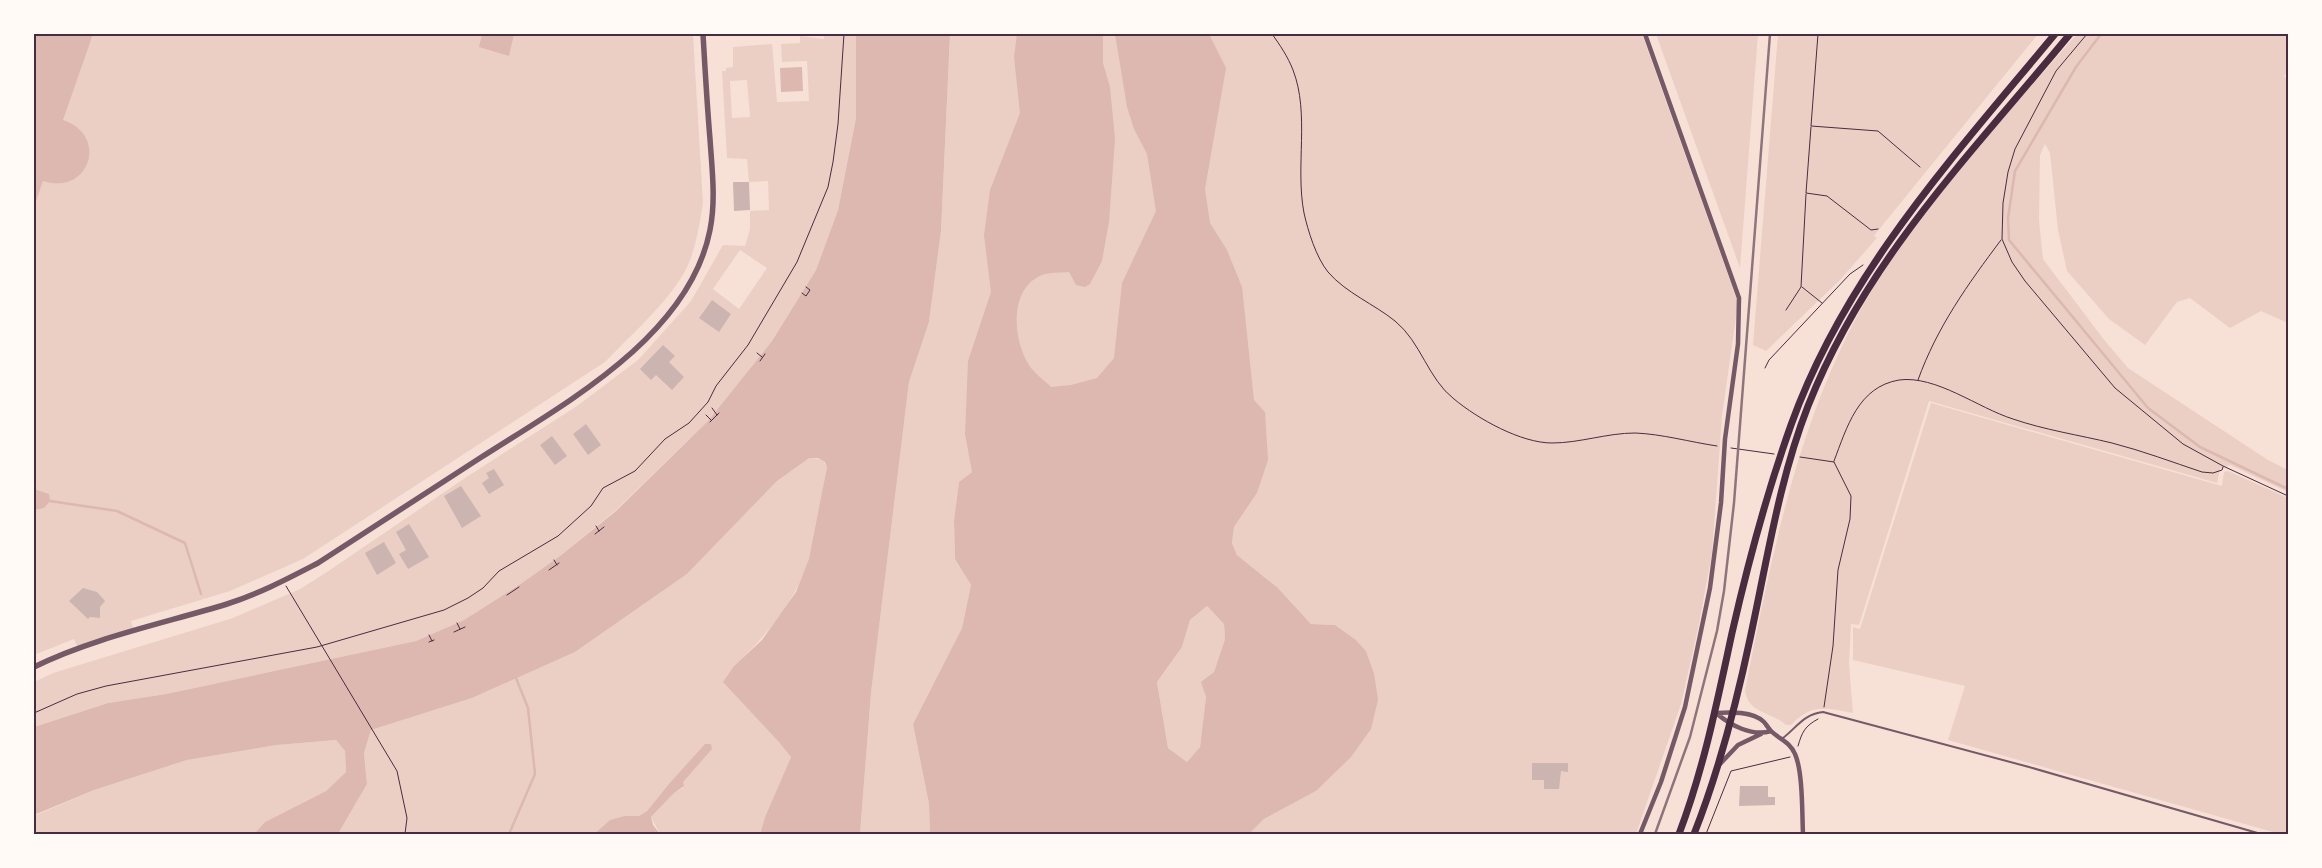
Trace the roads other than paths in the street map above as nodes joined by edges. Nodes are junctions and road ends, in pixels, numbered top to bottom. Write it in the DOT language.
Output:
graph roads {
  1 [pos="702,34"];
  2 [pos="1645,34"];
  3 [pos="2055,34"];
  4 [pos="2070,34"];
  5 [pos="34,667"];
  6 [pos="1733,711"];
  7 [pos="1716,713"];
  8 [pos="1730,723"];
  9 [pos="1771,731"];
  10 [pos="1762,734"];
  11 [pos="1783,738"];
  12 [pos="1720,764"];
  13 [pos="1640,834"];
  14 [pos="1679,834"];
  15 [pos="1694,834"];
  16 [pos="1803,834"];
  17 [pos="2261,834"];
  1 -- 5 [label="street"];
  2 -- 13 [label="street"];
  3 -- 7 [label="main road"];
  4 -- 6 [label="main road"];
  6 -- 7 [label="street"];
  6 -- 8 [label="main road"];
  6 -- 9 [label="street"];
  7 -- 8 [label="street"];
  7 -- 14 [label="main road"];
  8 -- 10 [label="street"];
  8 -- 12 [label="main road"];
  9 -- 10 [label="street"];
  9 -- 11 [label="street"];
  10 -- 12 [label="street"];
  11 -- 16 [label="street"];
  11 -- 17 [label="lane"];
  12 -- 15 [label="main road"];
}
